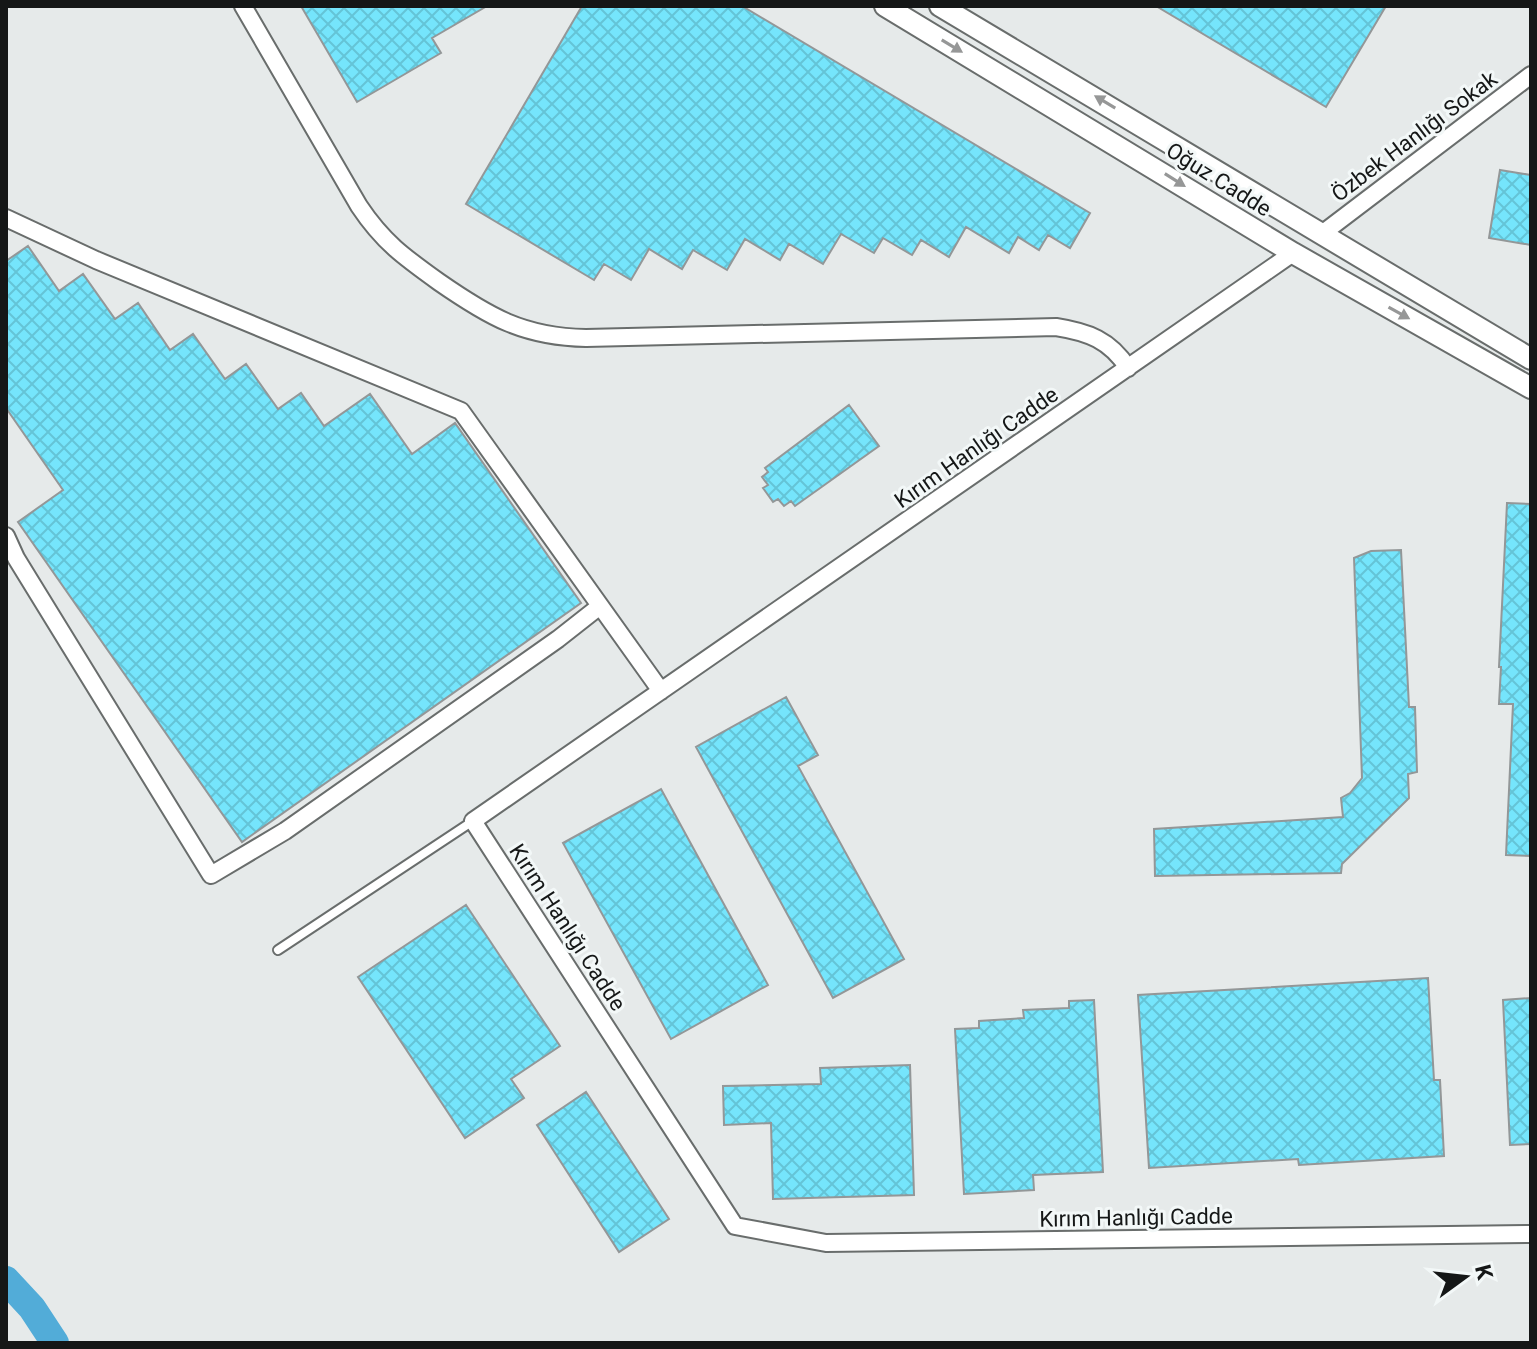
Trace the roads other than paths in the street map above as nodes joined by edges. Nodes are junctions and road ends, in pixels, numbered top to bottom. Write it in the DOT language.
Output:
graph roads {
  1 [pos="243,6"];
  2 [pos="885,6"];
  3 [pos="940,6"];
  4 [pos="1531,75"];
  5 [pos="6,218"];
  6 [pos="1323,233"];
  7 [pos="1293,253"];
  8 [pos="1531,359"];
  9 [pos="1128,368"];
  10 [pos="1531,388"];
  11 [pos="6,536"];
  12 [pos="600,606"];
  13 [pos="661,691"];
  14 [pos="473,821"];
  15 [pos="278,950"];
  16 [pos="1531,1234"];
  1 -- 9 [label="street"];
  2 -- 7 [label="street, Oğuz Cadde, one-way"];
  6 -- 3 [label="street, Oğuz Cadde, one-way"];
  4 -- 6 [label="street, Özbek Hanlığı Sokak"];
  5 -- 12 [label="street"];
  6 -- 7 [label="street"];
  6 -- 8 [label="street, Oğuz Cadde"];
  7 -- 9 [label="street, Kırım Hanlığı Cadde"];
  7 -- 10 [label="street, Oğuz Cadde, one-way"];
  9 -- 13 [label="street, Kırım Hanlığı Cadde"];
  11 -- 12 [label="street"];
  12 -- 13 [label="street"];
  13 -- 14 [label="street, Kırım Hanlığı Cadde"];
  14 -- 15 [label="lane"];
  14 -- 16 [label="street, Kırım Hanlığı Cadde"];
}
